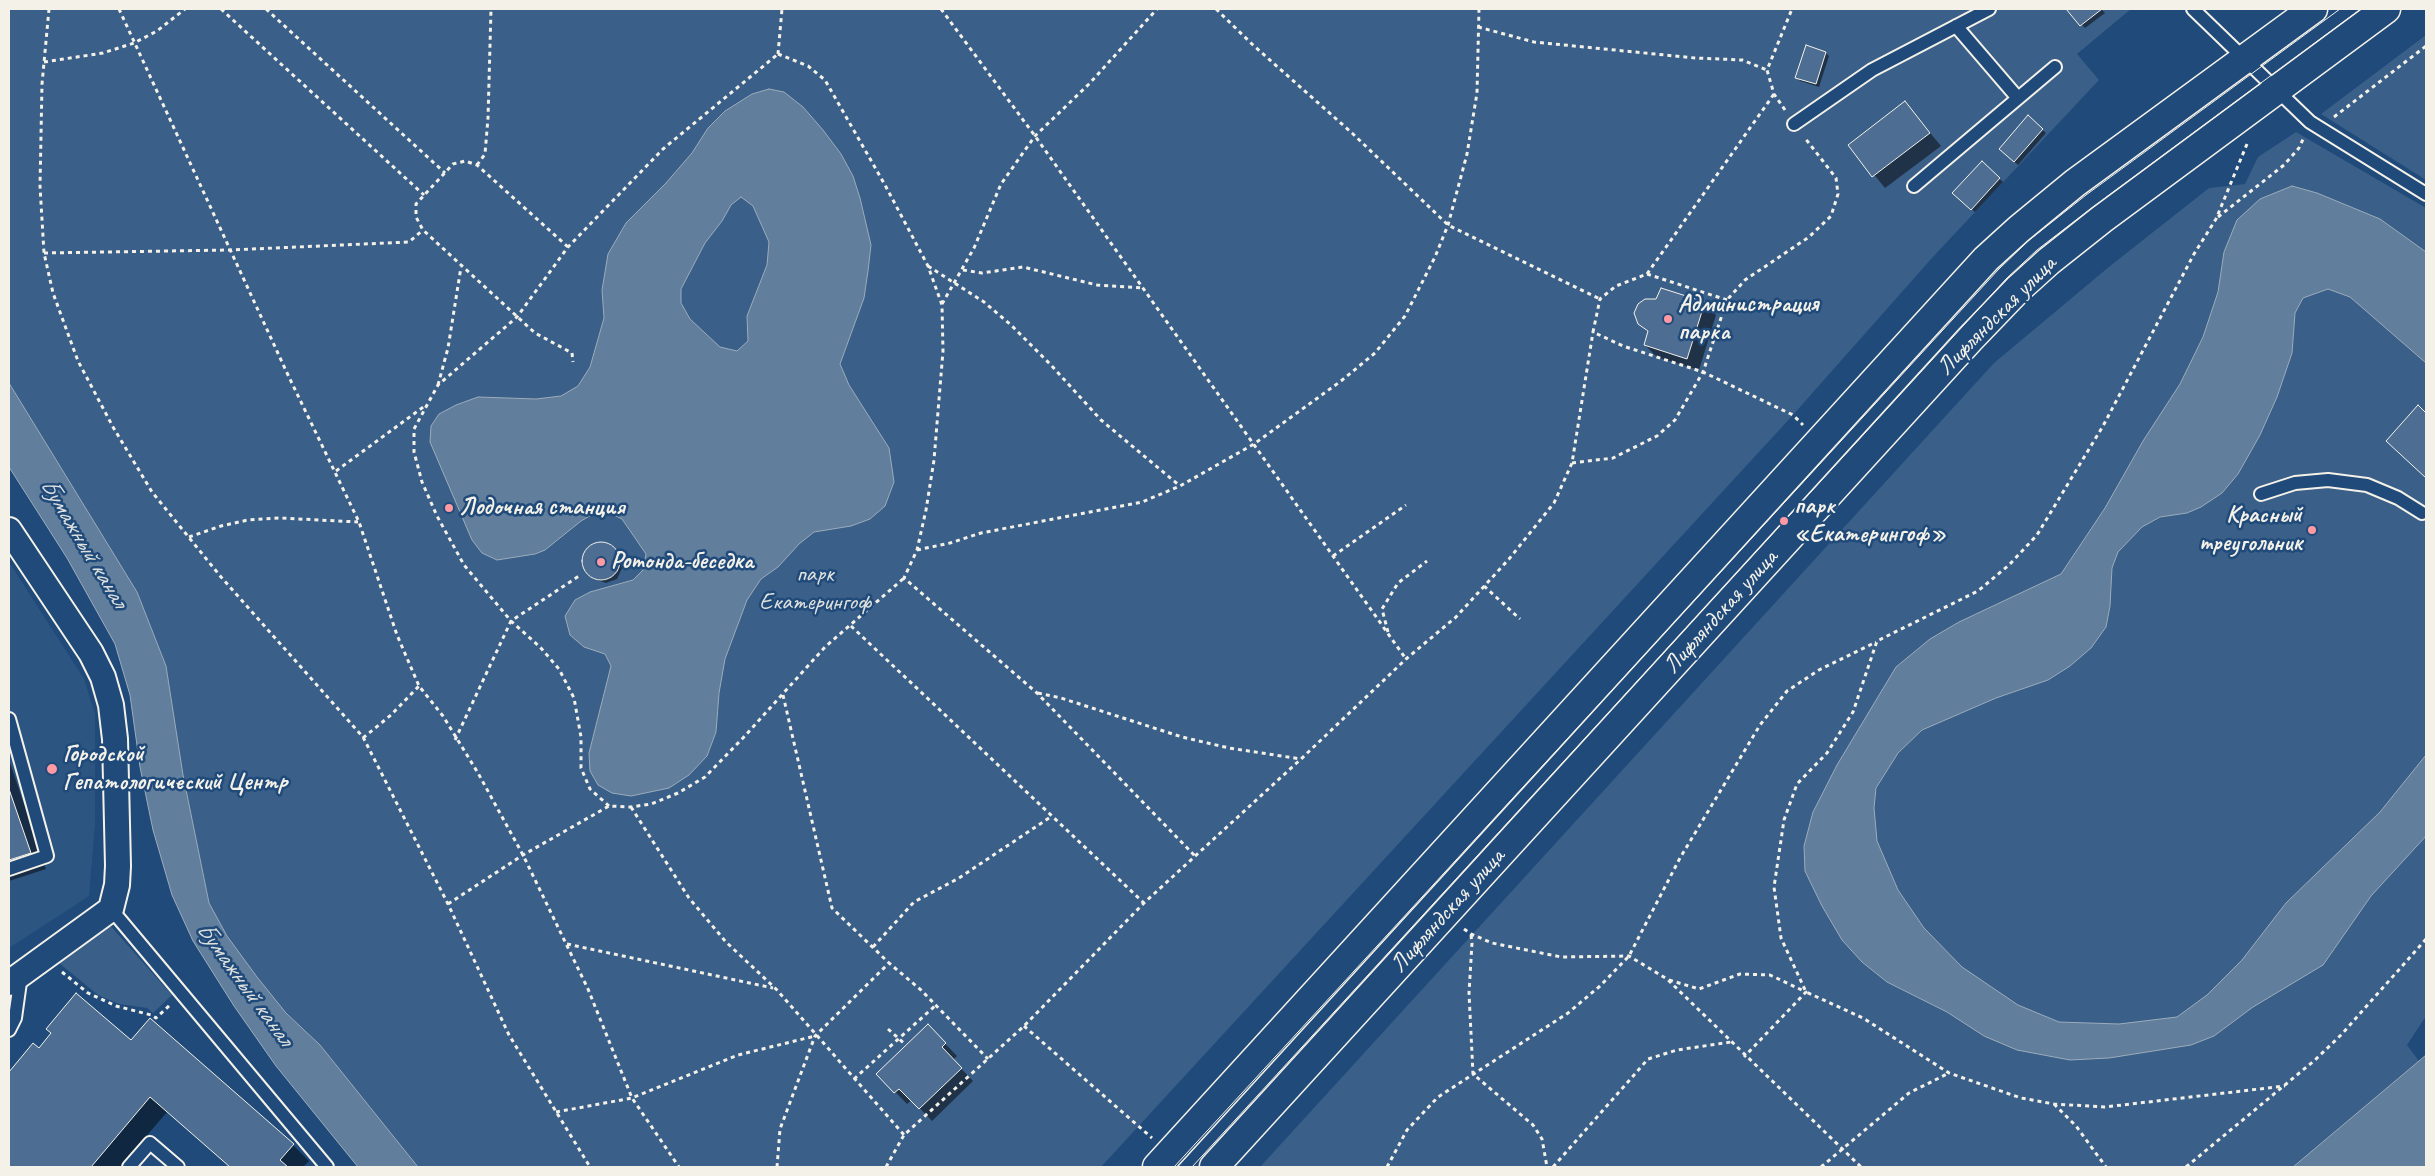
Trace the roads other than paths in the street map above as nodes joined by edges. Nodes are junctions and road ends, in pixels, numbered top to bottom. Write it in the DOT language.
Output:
graph roads {
  1 [pos="1989,9"];
  2 [pos="2193,9"];
  3 [pos="2312,9"];
  4 [pos="2386,9"];
  5 [pos="1956,26"];
  6 [pos="2245,59"];
  7 [pos="2055,67"];
  8 [pos="2277,90"];
  9 [pos="2017,97"];
  10 [pos="1794,124"];
  11 [pos="1914,186"];
  12 [pos="2426,194"];
  13 [pos="2261,494"];
  14 [pos="2425,513"];
  15 [pos="9,530"];
  16 [pos="9,719"];
  17 [pos="9,869"];
  18 [pos="110,909"];
  19 [pos="15,979"];
  20 [pos="9,1030"];
  21 [pos="129,1167"];
  22 [pos="178,1167"];
  23 [pos="327,1167"];
  24 [pos="1157,1167"];
  25 [pos="1214,1167"];
  1 -- 5 [label="lane"];
  2 -- 6 [label="lane"];
  3 -- 6 [label="main road, Лифляндская улица"];
  4 -- 8 [label="main road, Лифляндская улица"];
  5 -- 9 [label="lane"];
  5 -- 10 [label="lane"];
  6 -- 8 [label="lane"];
  6 -- 24 [label="main road, Лифляндская улица"];
  7 -- 9 [label="lane"];
  8 -- 12 [label="lane"];
  8 -- 25 [label="main road, Лифляндская улица"];
  9 -- 11 [label="lane"];
  13 -- 14 [label="lane"];
  15 -- 18 [label="street"];
  16 -- 17 [label="lane"];
  18 -- 19 [label="street"];
  18 -- 23 [label="lane"];
  19 -- 20 [label="lane"];
  21 -- 22 [label="lane"];
}
